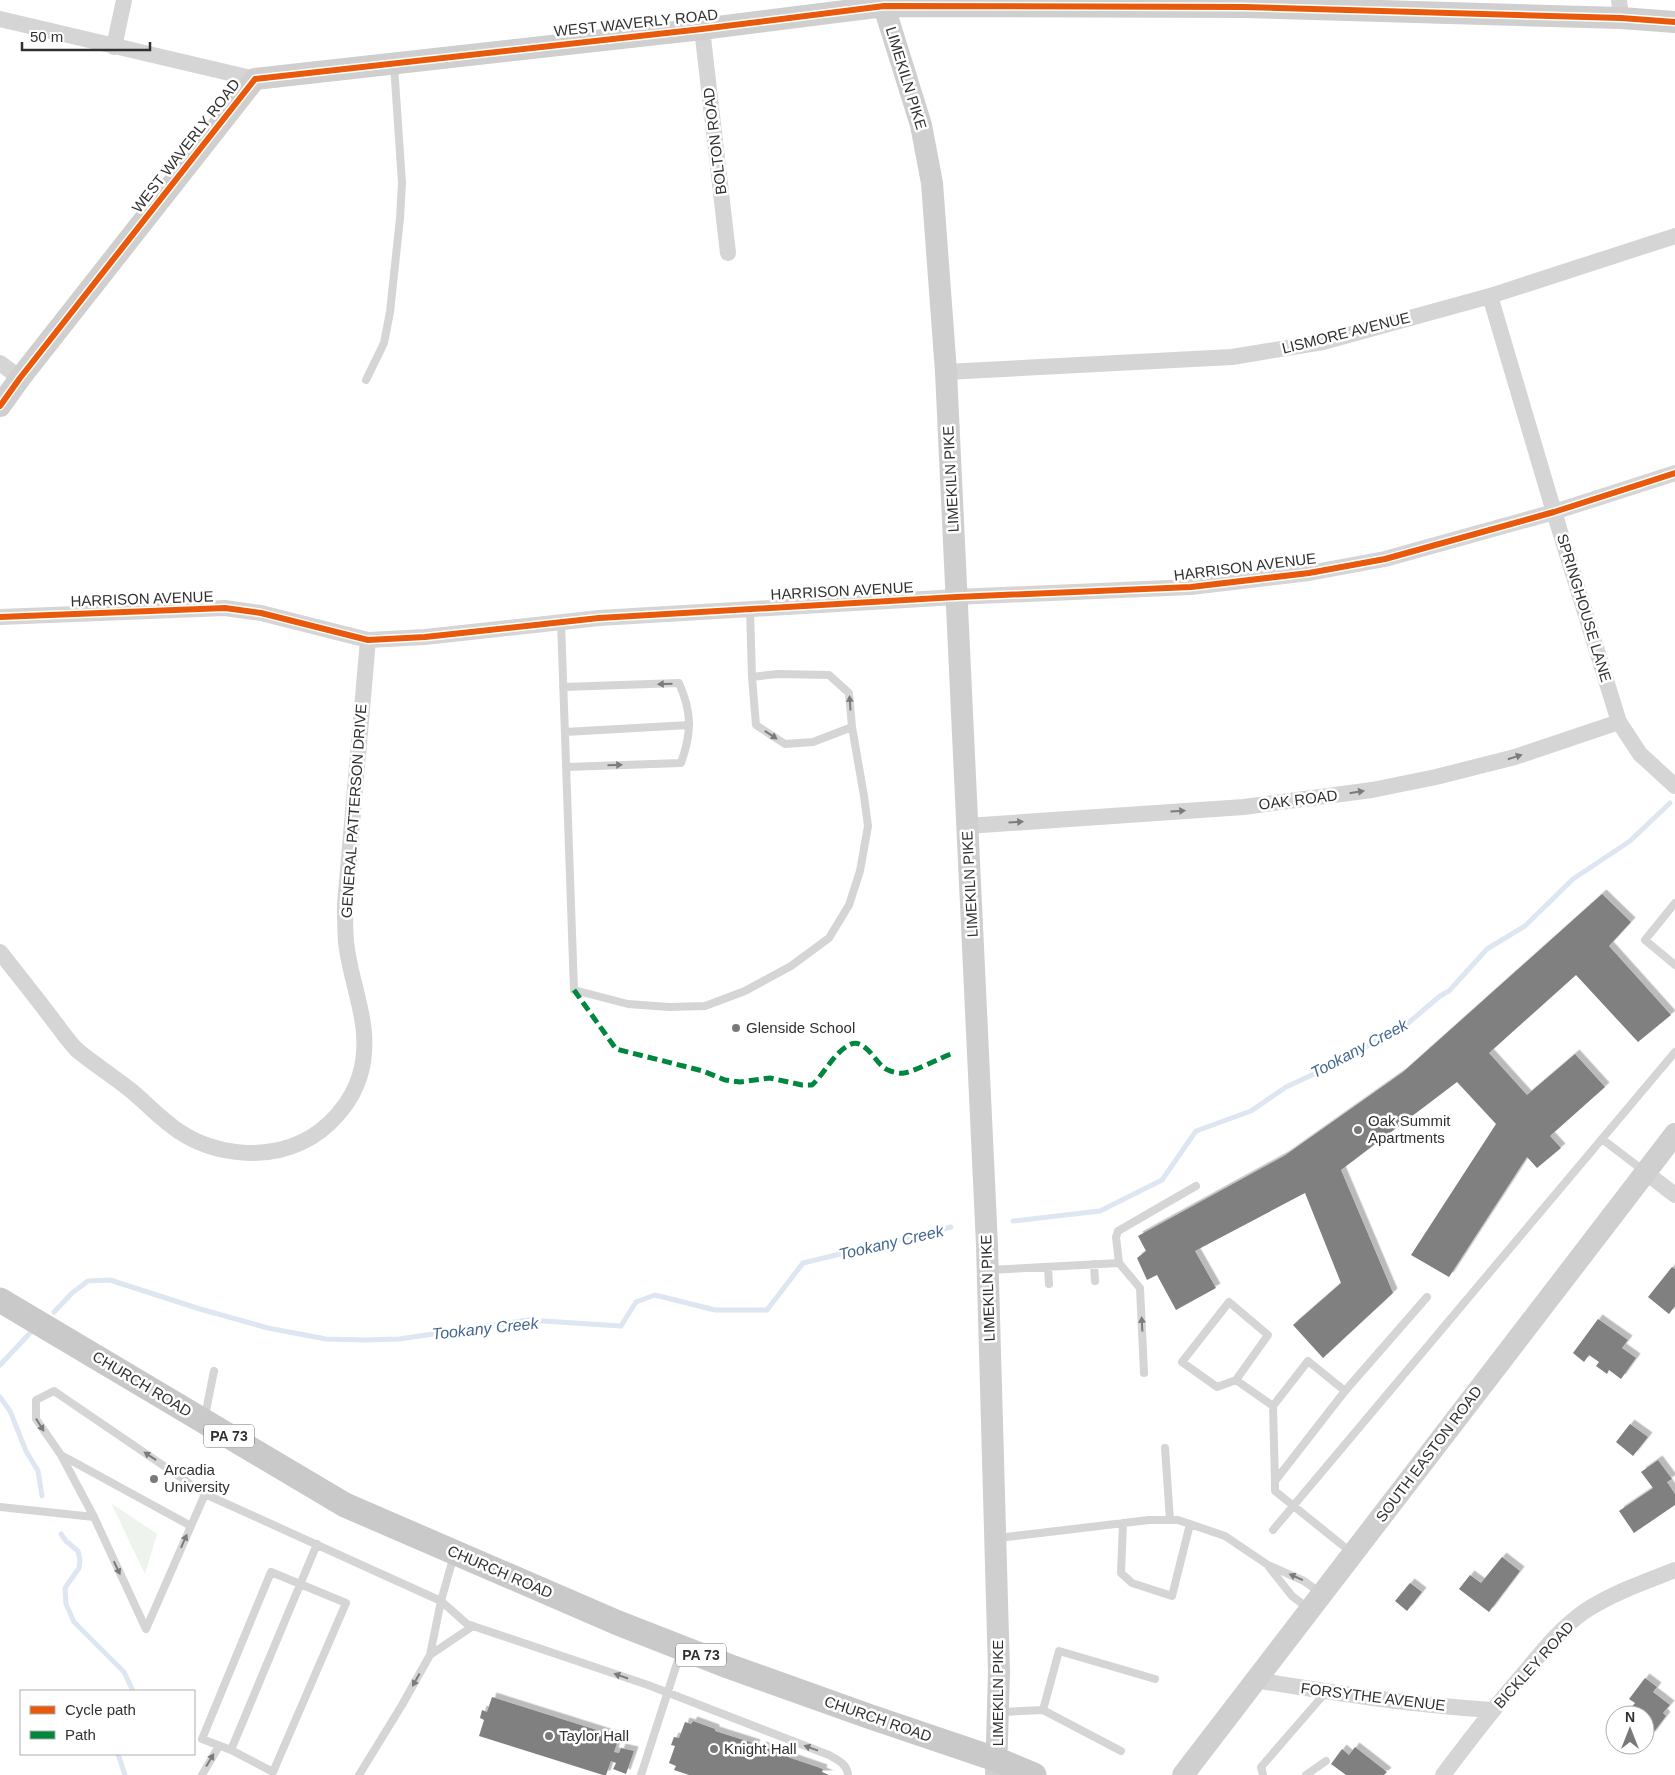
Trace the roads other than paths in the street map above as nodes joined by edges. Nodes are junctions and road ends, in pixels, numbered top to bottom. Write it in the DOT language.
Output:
graph roads {
  1 [pos="124,0"];
  2 [pos="884,3"];
  3 [pos="1245,4"];
  4 [pos="1620,9"];
  5 [pos="0,19"];
  6 [pos="1675,22"];
  7 [pos="702,29"];
  8 [pos="114,47"];
  9 [pos="394,63"];
  10 [pos="255,79"];
  11 [pos="1675,236"];
  12 [pos="728,253"];
  13 [pos="1490,296"];
  14 [pos="0,363"];
  15 [pos="946,372"];
  16 [pos="20,378"];
  17 [pos="366,380"];
  18 [pos="0,406"];
  19 [pos="1675,473"];
  20 [pos="1554,512"];
  21 [pos="956,597"];
  22 [pos="750,609"];
  23 [pos="0,617"];
  24 [pos="561,622"];
  25 [pos="368,640"];
  26 [pos="752,677"];
  27 [pos="563,686"];
  28 [pos="1619,722"];
  29 [pos="689,725"];
  30 [pos="852,727"];
  31 [pos="565,732"];
  32 [pos="566,767"];
  33 [pos="1675,786"];
  34 [pos="967,826"];
  35 [pos="1675,904"];
  36 [pos="0,952"];
  37 [pos="1675,965"];
  38 [pos="1675,1052"];
  39 [pos="1675,1134"];
  40 [pos="1602,1139"];
  41 [pos="1645,1172"];
  42 [pos="1196,1186"];
  43 [pos="1675,1195"];
  44 [pos="1119,1263"];
  45 [pos="1094,1264"];
  46 [pos="1048,1267"];
  47 [pos="987,1270"];
  48 [pos="1095,1281"];
  49 [pos="1049,1284"];
  50 [pos="1427,1297"];
  51 [pos="0,1300"];
  52 [pos="214,1371"];
  53 [pos="1144,1373"];
  54 [pos="1236,1380"];
  55 [pos="1345,1391"];
  56 [pos="1273,1406"];
  57 [pos="204,1421"];
  58 [pos="1165,1448"];
  59 [pos="60,1455"];
  60 [pos="1275,1481"];
  61 [pos="205,1494"];
  62 [pos="1293,1506"];
  63 [pos="0,1507"];
  64 [pos="94,1517"];
  65 [pos="1170,1520"];
  66 [pos="1123,1523"];
  67 [pos="1190,1524"];
  68 [pos="191,1526"];
  69 [pos="1273,1530"];
  70 [pos="995,1538"];
  71 [pos="317,1544"];
  72 [pos="455,1552"];
  73 [pos="1352,1553"];
  74 [pos="1268,1565"];
  75 [pos="1675,1570"];
  76 [pos="301,1583"];
  77 [pos="441,1601"];
  78 [pos="1315,1601"];
  79 [pos="474,1626"];
  80 [pos="682,1648"];
  81 [pos="430,1654"];
  82 [pos="1155,1679"];
  83 [pos="1255,1680"];
  84 [pos="666,1692"];
  85 [pos="1326,1692"];
  86 [pos="1043,1710"];
  87 [pos="1492,1710"];
  88 [pos="999,1712"];
  89 [pos="219,1746"];
  90 [pos="231,1750"];
  91 [pos="1120,1752"];
  92 [pos="1326,1761"];
  93 [pos="997,1767"];
  94 [pos="272,1774"];
  95 [pos="202,1775"];
  96 [pos="359,1775"];
  97 [pos="641,1775"];
  98 [pos="848,1775"];
  99 [pos="1034,1775"];
  100 [pos="1183,1775"];
  101 [pos="1263,1775"];
  102 [pos="1306,1775"];
  103 [pos="1443,1775"];
  1 -- 8 [label="street"];
  2 -- 3 [label="main road, WEST WAVERLY ROAD"];
  2 -- 7 [label="main road, WEST WAVERLY ROAD"];
  2 -- 15 [label="main road, LIMEKILN PIKE"];
  3 -- 4 [label="main road, WEST WAVERLY ROAD"];
  4 -- 6 [label="main road, WEST WAVERLY ROAD"];
  5 -- 8 [label="street"];
  7 -- 9 [label="main road, WEST WAVERLY ROAD"];
  7 -- 12 [label="street, BOLTON ROAD"];
  8 -- 10 [label="street"];
  9 -- 10 [label="main road, WEST WAVERLY ROAD"];
  9 -- 17 [label="lane"];
  10 -- 16 [label="main road, WEST WAVERLY ROAD"];
  11 -- 13 [label="street, LISMORE AVENUE"];
  13 -- 15 [label="street, LISMORE AVENUE"];
  13 -- 20 [label="street, SPRINGHOUSE LANE"];
  14 -- 16 [label="street"];
  15 -- 21 [label="main road, LIMEKILN PIKE"];
  16 -- 18 [label="main road, WEST WAVERLY ROAD"];
  19 -- 20 [label="street, HARRISON AVENUE"];
  20 -- 21 [label="street, HARRISON AVENUE"];
  20 -- 28 [label="street, SPRINGHOUSE LANE"];
  21 -- 22 [label="street, HARRISON AVENUE"];
  21 -- 34 [label="main road, LIMEKILN PIKE"];
  22 -- 24 [label="street, HARRISON AVENUE"];
  22 -- 26 [label="lane"];
  23 -- 25 [label="street, HARRISON AVENUE"];
  24 -- 25 [label="street, HARRISON AVENUE"];
  24 -- 27 [label="lane"];
  25 -- 36 [label="street, GENERAL PATTERSON DRIVE"];
  30 -- 26 [label="lane, one-way"];
  26 -- 30 [label="lane, one-way"];
  29 -- 27 [label="lane, one-way"];
  27 -- 31 [label="lane"];
  28 -- 33 [label="street, SPRINGHOUSE LANE"];
  34 -- 28 [label="street, OAK ROAD, one-way"];
  29 -- 31 [label="lane"];
  32 -- 29 [label="lane, one-way"];
  30 -- 32 [label="lane"];
  31 -- 32 [label="lane"];
  34 -- 47 [label="main road, LIMEKILN PIKE"];
  35 -- 37 [label="lane"];
  38 -- 40 [label="lane"];
  39 -- 41 [label="main road, SOUTH EASTON ROAD"];
  40 -- 41 [label="lane"];
  40 -- 62 [label="lane"];
  41 -- 43 [label="street"];
  41 -- 73 [label="main road, SOUTH EASTON ROAD"];
  42 -- 44 [label="lane"];
  44 -- 45 [label="lane"];
  53 -- 44 [label="lane, one-way"];
  45 -- 46 [label="lane"];
  45 -- 48 [label="lane"];
  46 -- 47 [label="lane"];
  46 -- 49 [label="lane"];
  47 -- 70 [label="main road, LIMEKILN PIKE"];
  50 -- 55 [label="lane"];
  51 -- 57 [label="main road, CHURCH ROAD / PA 73"];
  52 -- 57 [label="lane"];
  54 -- 54 [label="lane"];
  54 -- 56 [label="lane"];
  55 -- 56 [label="lane"];
  55 -- 60 [label="lane"];
  56 -- 60 [label="lane"];
  57 -- 72 [label="main road, CHURCH ROAD / PA 73"];
  58 -- 65 [label="lane"];
  61 -- 59 [label="lane, one-way"];
  59 -- 64 [label="lane"];
  59 -- 68 [label="lane"];
  60 -- 62 [label="lane"];
  61 -- 68 [label="lane"];
  61 -- 71 [label="lane"];
  62 -- 69 [label="lane"];
  62 -- 73 [label="lane"];
  63 -- 64 [label="lane"];
  64 -- 68 [label="lane, one-way"];
  65 -- 66 [label="lane"];
  65 -- 67 [label="lane"];
  66 -- 67 [label="lane"];
  66 -- 70 [label="lane"];
  67 -- 74 [label="lane"];
  70 -- 88 [label="main road, LIMEKILN PIKE"];
  71 -- 76 [label="lane"];
  71 -- 77 [label="lane"];
  72 -- 77 [label="lane"];
  72 -- 80 [label="main road, CHURCH ROAD / PA 73"];
  73 -- 78 [label="main road, SOUTH EASTON ROAD"];
  78 -- 74 [label="lane, one-way"];
  74 -- 78 [label="lane"];
  75 -- 87 [label="street, BICKLEY ROAD"];
  76 -- 89 [label="lane"];
  76 -- 90 [label="lane"];
  76 -- 94 [label="lane"];
  77 -- 79 [label="lane"];
  77 -- 81 [label="lane"];
  78 -- 83 [label="main road, SOUTH EASTON ROAD"];
  79 -- 81 [label="lane"];
  84 -- 79 [label="lane, one-way"];
  80 -- 84 [label="lane"];
  80 -- 93 [label="main road, CHURCH ROAD / PA 73"];
  81 -- 96 [label="lane, one-way"];
  82 -- 86 [label="lane"];
  83 -- 85 [label="street, FORSYTHE AVENUE"];
  83 -- 100 [label="main road, SOUTH EASTON ROAD"];
  84 -- 97 [label="lane"];
  98 -- 84 [label="lane, one-way"];
  85 -- 87 [label="street, FORSYTHE AVENUE"];
  85 -- 101 [label="lane"];
  86 -- 88 [label="lane"];
  86 -- 91 [label="lane"];
  87 -- 103 [label="street, BICKLEY ROAD"];
  88 -- 93 [label="main road, LIMEKILN PIKE"];
  89 -- 90 [label="lane"];
  95 -- 89 [label="lane, one-way"];
  90 -- 94 [label="lane"];
  92 -- 102 [label="lane"];
  93 -- 99 [label="main road, CHURCH ROAD / PA 73"];
}
